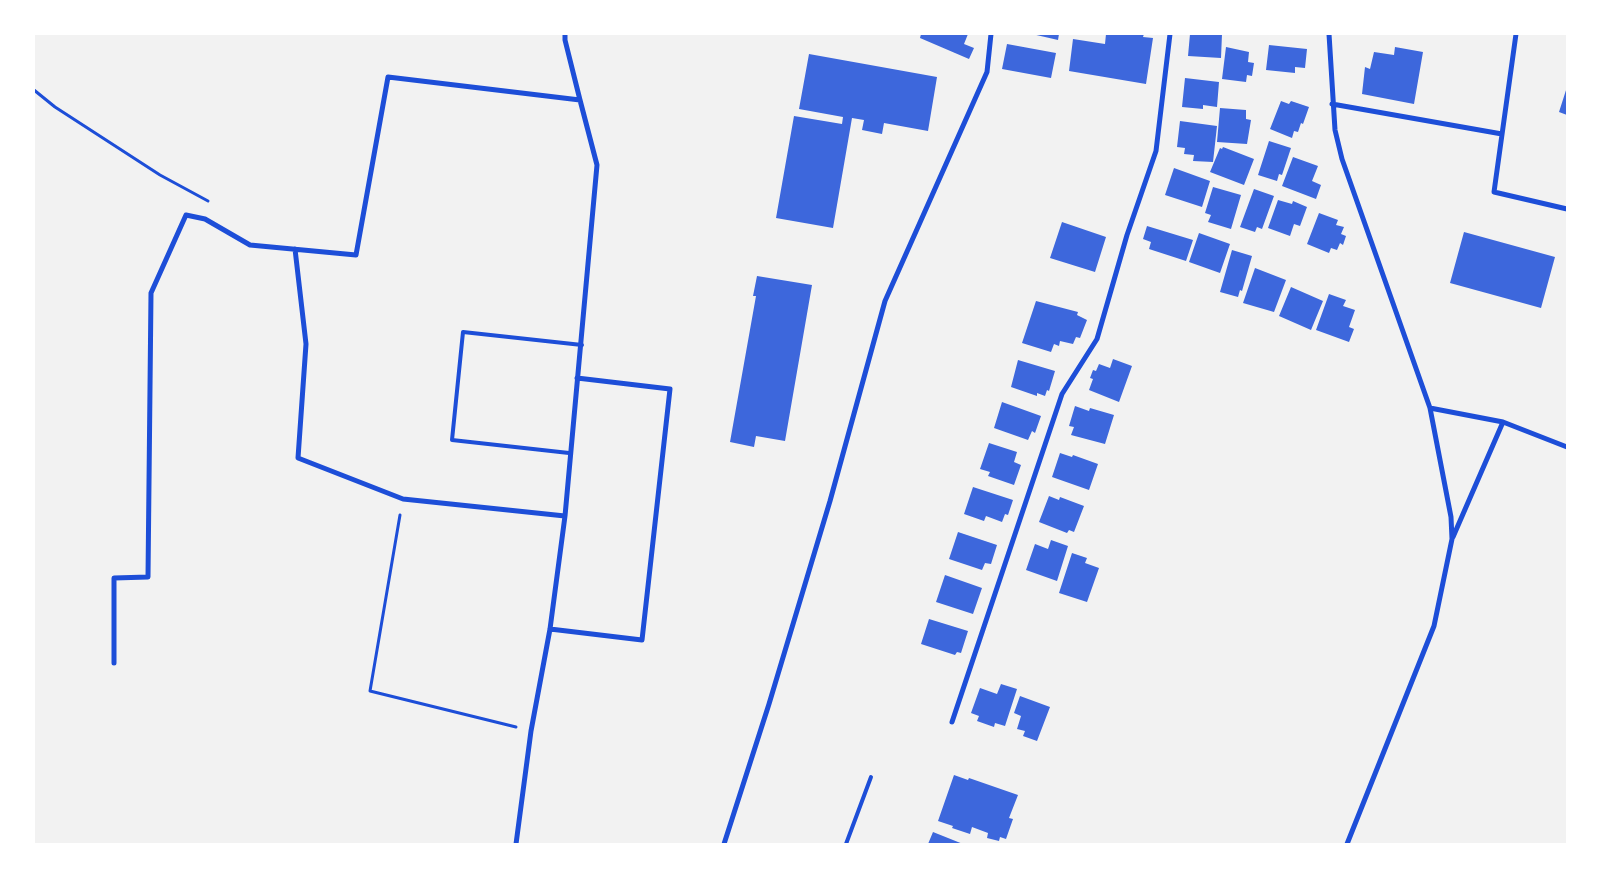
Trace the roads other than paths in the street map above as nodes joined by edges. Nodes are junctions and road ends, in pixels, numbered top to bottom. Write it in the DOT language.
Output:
graph roads {
  1 [pos="565,34"];
  2 [pos="991,34"];
  3 [pos="1170,34"];
  4 [pos="1329,34"];
  5 [pos="1516,34"];
  6 [pos="580,100"];
  7 [pos="1332,104"];
  8 [pos="1502,134"];
  9 [pos="1567,209"];
  10 [pos="294,249"];
  11 [pos="582,345"];
  12 [pos="577,378"];
  13 [pos="1430,408"];
  14 [pos="1503,422"];
  15 [pos="1567,447"];
  16 [pos="569,453"];
  17 [pos="565,516"];
  18 [pos="1452,539"];
  19 [pos="550,629"];
  20 [pos="114,663"];
  21 [pos="952,722"];
  22 [pos="871,777"];
  23 [pos="516,844"];
  24 [pos="724,844"];
  25 [pos="846,844"];
  26 [pos="1347,844"];
  1 -- 6 [label="street"];
  2 -- 24 [label="street"];
  3 -- 21 [label="street"];
  4 -- 7 [label="street"];
  5 -- 8 [label="street"];
  6 -- 10 [label="street"];
  6 -- 11 [label="street"];
  7 -- 8 [label="street"];
  7 -- 13 [label="street"];
  8 -- 9 [label="street"];
  10 -- 17 [label="street"];
  10 -- 20 [label="street"];
  11 -- 12 [label="street"];
  11 -- 16 [label="lane"];
  12 -- 16 [label="street"];
  12 -- 19 [label="street"];
  13 -- 14 [label="street"];
  13 -- 18 [label="street"];
  14 -- 15 [label="street"];
  14 -- 18 [label="street"];
  16 -- 17 [label="street"];
  17 -- 19 [label="street"];
  18 -- 26 [label="street"];
  19 -- 23 [label="street"];
  22 -- 25 [label="lane"];
}
